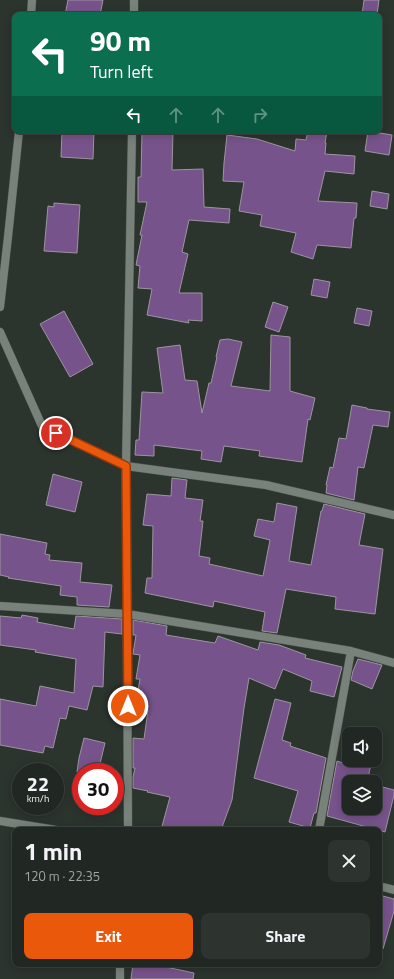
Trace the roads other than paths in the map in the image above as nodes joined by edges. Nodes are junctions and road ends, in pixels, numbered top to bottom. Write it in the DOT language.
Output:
graph roads {
  1 [pos="32,0"];
  2 [pos="134,0"];
  3 [pos="31,12"];
  4 [pos="134,12"];
  5 [pos="19,134"];
  6 [pos="132,134"];
  7 [pos="0,307"];
  8 [pos="0,332"];
  9 [pos="126,466"];
  10 [pos="394,515"];
  11 [pos="0,606"];
  12 [pos="127,614"];
  13 [pos="351,651"];
  14 [pos="394,662"];
  15 [pos="0,821"];
  16 [pos="37,827"];
  17 [pos="128,827"];
  18 [pos="319,827"];
  19 [pos="382,887"];
  20 [pos="394,890"];
  21 [pos="120,967"];
  22 [pos="120,979"];
  1 -- 3 [label="street"];
  2 -- 4 [label="street"];
  5 -- 7 [label="street"];
  6 -- 9 [label="street"];
  8 -- 9 [label="street"];
  9 -- 10 [label="street"];
  9 -- 12 [label="street"];
  11 -- 12 [label="street"];
  12 -- 13 [label="street"];
  12 -- 17 [label="street"];
  13 -- 14 [label="street"];
  13 -- 18 [label="street"];
  15 -- 16 [label="street"];
  19 -- 20 [label="street"];
  21 -- 22 [label="street"];
}
